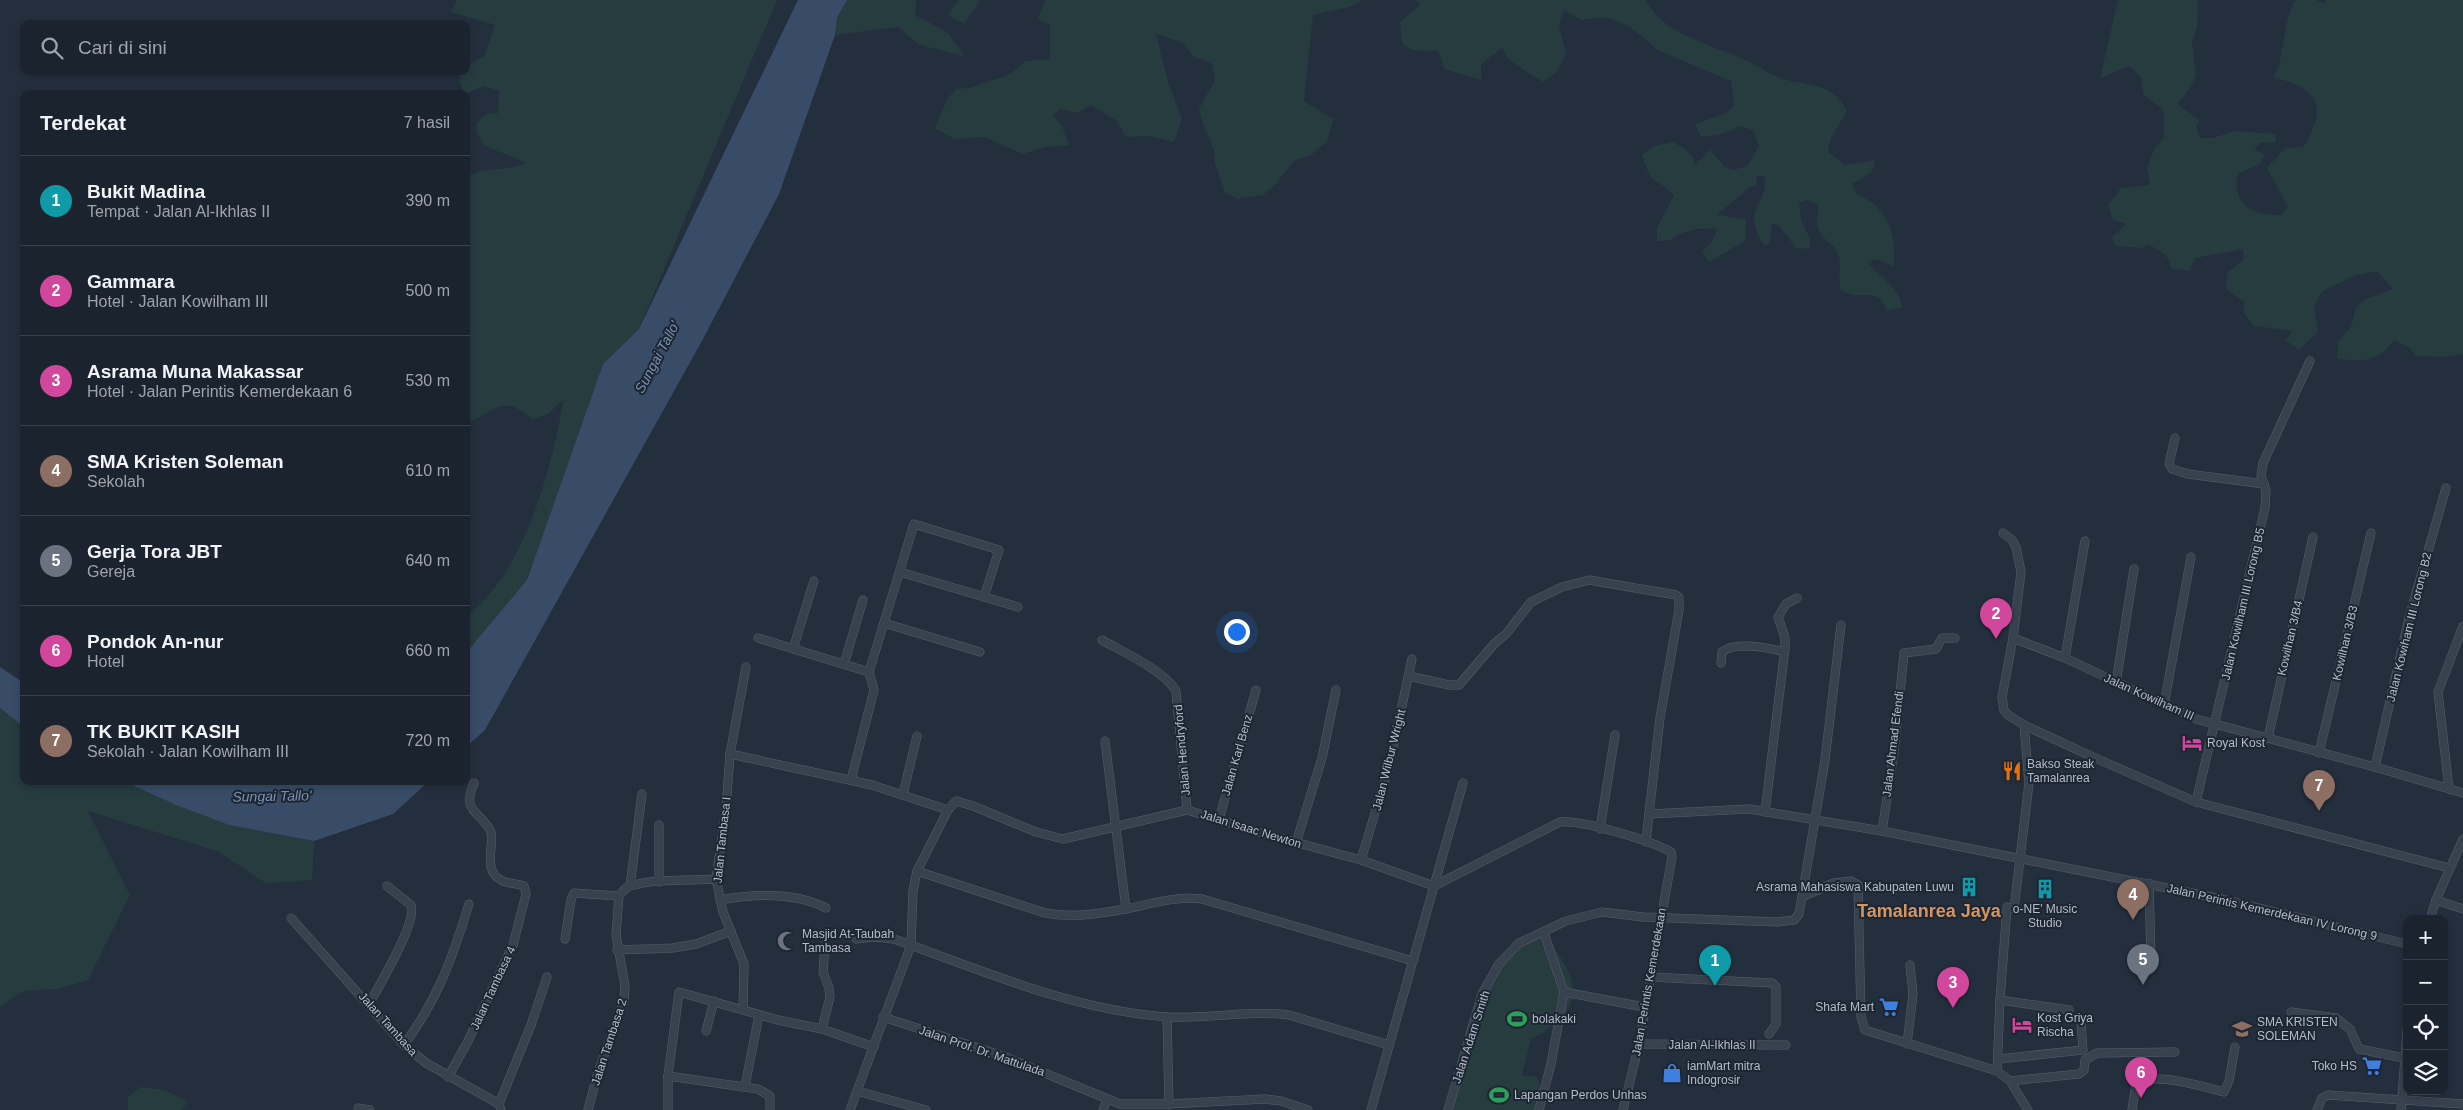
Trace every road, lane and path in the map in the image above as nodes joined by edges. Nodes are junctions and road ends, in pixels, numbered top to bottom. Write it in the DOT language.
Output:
graph roads {
  1 [pos="2310,361"];
  2 [pos="2175,438"];
  3 [pos="2264,484"];
  4 [pos="2446,488"];
  5 [pos="2371,533"];
  6 [pos="2003,534"];
  7 [pos="2313,537"];
  8 [pos="2085,540"];
  9 [pos="2192,558"];
  10 [pos="2134,569"];
  11 [pos="900,572"];
  12 [pos="814,581"];
  13 [pos="984,597"];
  14 [pos="1797,598"];
  15 [pos="863,600"];
  16 [pos="1018,608"];
  17 [pos="884,623"];
  18 [pos="1841,625"];
  19 [pos="2463,626"];
  20 [pos="758,638"];
  21 [pos="1954,638"];
  22 [pos="2013,638"];
  23 [pos="1102,640"];
  24 [pos="793,649"];
  25 [pos="980,652"];
  26 [pos="1785,652"];
  27 [pos="2066,658"];
  28 [pos="1412,659"];
  29 [pos="1720,663"];
  30 [pos="844,664"];
  31 [pos="746,667"];
  32 [pos="869,672"];
  33 [pos="1409,676"];
  34 [pos="2116,683"];
  35 [pos="1256,690"];
  36 [pos="1336,690"];
  37 [pos="2164,705"];
  38 [pos="2216,723"];
  39 [pos="2024,725"];
  40 [pos="1615,735"];
  41 [pos="917,736"];
  42 [pos="2268,738"];
  43 [pos="1105,741"];
  44 [pos="730,754"];
  45 [pos="2319,754"];
  46 [pos="2375,767"];
  47 [pos="851,780"];
  48 [pos="474,783"];
  49 [pos="1463,783"];
  50 [pos="2449,789"];
  51 [pos="2463,793"];
  52 [pos="642,794"];
  53 [pos="902,794"];
  54 [pos="2196,802"];
  55 [pos="950,807"];
  56 [pos="1187,810"];
  57 [pos="1765,812"];
  58 [pos="1649,814"];
  59 [pos="1219,819"];
  60 [pos="1816,820"];
  61 [pos="659,825"];
  62 [pos="1116,828"];
  63 [pos="1600,829"];
  64 [pos="1882,831"];
  65 [pos="2463,838"];
  66 [pos="1646,842"];
  67 [pos="1296,843"];
  68 [pos="2019,857"];
  69 [pos="1361,860"];
  70 [pos="2449,868"];
  71 [pos="917,871"];
  72 [pos="716,879"];
  73 [pos="659,882"];
  74 [pos="2149,884"];
  75 [pos="387,886"];
  76 [pos="630,886"];
  77 [pos="1434,886"];
  78 [pos="619,896"];
  79 [pos="1804,896"];
  80 [pos="720,900"];
  81 [pos="2436,900"];
  82 [pos="469,904"];
  83 [pos="826,908"];
  84 [pos="1126,909"];
  85 [pos="2463,909"];
  86 [pos="2431,915"];
  87 [pos="1662,916"];
  88 [pos="291,918"];
  89 [pos="731,931"];
  90 [pos="1544,933"];
  91 [pos="565,939"];
  92 [pos="856,939"];
  93 [pos="2403,943"];
  94 [pos="825,945"];
  95 [pos="911,945"];
  96 [pos="617,950"];
  97 [pos="2150,958"];
  98 [pos="1413,961"];
  99 [pos="1910,965"];
  100 [pos="547,977"];
  101 [pos="1650,977"];
  102 [pos="1564,992"];
  103 [pos="2000,1000"];
  104 [pos="714,1001"];
  105 [pos="369,1004"];
  106 [pos="1644,1007"];
  107 [pos="742,1009"];
  108 [pos="2069,1010"];
  109 [pos="2291,1012"];
  110 [pos="759,1015"];
  111 [pos="1167,1016"];
  112 [pos="883,1017"];
  113 [pos="2081,1021"];
  114 [pos="822,1029"];
  115 [pos="706,1031"];
  116 [pos="1769,1034"];
  117 [pos="1639,1044"];
  118 [pos="1907,1044"];
  119 [pos="404,1045"];
  120 [pos="1389,1045"];
  121 [pos="1786,1045"];
  122 [pos="874,1047"];
  123 [pos="2235,1047"];
  124 [pos="2175,1052"];
  125 [pos="2403,1058"];
  126 [pos="1998,1059"];
  127 [pos="1997,1071"];
  128 [pos="2403,1072"];
  129 [pos="668,1076"];
  130 [pos="448,1077"];
  131 [pos="2010,1081"];
  132 [pos="745,1086"];
  133 [pos="857,1091"];
  134 [pos="1108,1100"];
  135 [pos="2401,1101"];
  136 [pos="1169,1104"];
  137 [pos="2463,1104"];
  138 [pos="500,1107"];
  139 [pos="358,1108"];
  140 [pos="370,1110"];
  141 [pos="588,1110"];
  142 [pos="668,1110"];
  143 [pos="770,1110"];
  144 [pos="850,1110"];
  145 [pos="926,1110"];
  146 [pos="1103,1110"];
  147 [pos="1308,1110"];
  148 [pos="1371,1110"];
  149 [pos="1448,1110"];
  150 [pos="1539,1110"];
  151 [pos="1624,1110"];
  152 [pos="2028,1110"];
  153 [pos="2132,1110"];
  154 [pos="2318,1110"];
  155 [pos="2401,1110"];
  1 -- 3 [label="street, Jalan Kowilham III Lorong B5"];
  2 -- 3 [label="street"];
  3 -- 38 [label="street, Jalan Kowilham III Lorong B5"];
  4 -- 46 [label="street, Jalan Kowiham III Lorong B2"];
  5 -- 45 [label="street, Kowilhan 3/B3"];
  6 -- 22 [label="street"];
  7 -- 42 [label="street, Kowilhan 3/B4"];
  8 -- 27 [label="street"];
  9 -- 37 [label="street"];
  10 -- 34 [label="street"];
  11 -- 13 [label="street"];
  11 -- 13 [label="street"];
  11 -- 17 [label="street"];
  12 -- 24 [label="street"];
  13 -- 16 [label="street"];
  14 -- 26 [label="street"];
  15 -- 30 [label="street"];
  17 -- 25 [label="street"];
  17 -- 32 [label="street"];
  18 -- 60 [label="street, Jalan Adam Smith"];
  19 -- 50 [label="street"];
  20 -- 24 [label="street"];
  21 -- 64 [label="street, Jalan Ahmad Efendi"];
  22 -- 27 [label="street, Jalan Kowilham III"];
  22 -- 39 [label="street"];
  23 -- 56 [label="street, Jalan Hendryford"];
  24 -- 30 [label="street"];
  26 -- 29 [label="street"];
  26 -- 57 [label="street"];
  27 -- 34 [label="street, Jalan Kowilham III"];
  28 -- 33 [label="street, Jalan Wilbur Wright"];
  30 -- 32 [label="street"];
  31 -- 44 [label="street, Jalan Tambasa I"];
  32 -- 47 [label="street"];
  33 -- 58 [label="street"];
  33 -- 69 [label="street, Jalan Wilbur Wright"];
  34 -- 37 [label="street, Jalan Kowilham III"];
  35 -- 59 [label="street, Jalan Karl Benz"];
  36 -- 67 [label="street"];
  37 -- 38 [label="street, Jalan Kowilham III"];
  38 -- 42 [label="street, Jalan Kowilham III"];
  38 -- 54 [label="street, Jalan Kowilham III Lorong B5"];
  39 -- 54 [label="street"];
  39 -- 68 [label="street"];
  40 -- 63 [label="street"];
  41 -- 53 [label="street"];
  42 -- 45 [label="street, Jalan Kowilham III"];
  43 -- 62 [label="street"];
  44 -- 47 [label="street, Jalan Isaac Newton"];
  44 -- 72 [label="street, Jalan Tambasa I"];
  45 -- 46 [label="street, Jalan Kowilham III"];
  46 -- 50 [label="street, Jalan Kowilham III"];
  47 -- 53 [label="street, Jalan Isaac Newton"];
  48 -- 130 [label="street, Jalan Tambasa 4"];
  49 -- 77 [label="street"];
  50 -- 51 [label="street, Jalan Kowilham III"];
  52 -- 76 [label="street"];
  53 -- 55 [label="street, Jalan Isaac Newton"];
  54 -- 70 [label="street"];
  55 -- 62 [label="street, Jalan Isaac Newton"];
  55 -- 71 [label="street"];
  56 -- 59 [label="street, Jalan Isaac Newton"];
  56 -- 62 [label="street, Jalan Isaac Newton"];
  57 -- 58 [label="street, Jalan Perintis Kemerdekaan IV Lorong 9"];
  57 -- 60 [label="street, Jalan Perintis Kemerdekaan IV Lorong 9"];
  58 -- 66 [label="street"];
  59 -- 67 [label="street, Jalan Isaac Newton"];
  60 -- 64 [label="street, Jalan Perintis Kemerdekaan IV Lorong 9"];
  60 -- 79 [label="street, Jalan Adam Smith"];
  61 -- 73 [label="street"];
  62 -- 84 [label="street"];
  63 -- 66 [label="street"];
  63 -- 77 [label="street"];
  64 -- 68 [label="street, Jalan Perintis Kemerdekaan IV Lorong 9"];
  65 -- 70 [label="street"];
  66 -- 87 [label="street, Jalan Perintis Kemerdekaan"];
  67 -- 69 [label="street, Jalan Isaac Newton"];
  68 -- 74 [label="street, Jalan Perintis Kemerdekaan IV Lorong 9"];
  68 -- 103 [label="street"];
  69 -- 77 [label="street, Jalan Isaac Newton"];
  70 -- 81 [label="street"];
  71 -- 84 [label="street"];
  71 -- 95 [label="street"];
  72 -- 73 [label="street"];
  72 -- 80 [label="street, Jalan Tambasa I"];
  73 -- 76 [label="street"];
  74 -- 93 [label="street, Jalan Perintis Kemerdekaan IV Lorong 9"];
  74 -- 97 [label="street"];
  75 -- 105 [label="street"];
  76 -- 78 [label="street"];
  77 -- 98 [label="street"];
  78 -- 91 [label="street"];
  78 -- 96 [label="street, Jalan Tambasa 2"];
  79 -- 87 [label="street, Jalan Adam Smith"];
  79 -- 118 [label="street"];
  80 -- 83 [label="street"];
  80 -- 89 [label="street, Jalan Tambasa I"];
  81 -- 85 [label="street"];
  81 -- 86 [label="street"];
  82 -- 119 [label="street"];
  84 -- 98 [label="street"];
  87 -- 90 [label="street, Jalan Adam Smith"];
  87 -- 101 [label="street, Jalan Perintis Kemerdekaan"];
  88 -- 105 [label="street, Jalan Tambasa"];
  89 -- 96 [label="street"];
  89 -- 107 [label="street, Jalan Tambasa I"];
  90 -- 102 [label="street"];
  90 -- 149 [label="street, Jalan Adam Smith"];
  92 -- 95 [label="street"];
  94 -- 114 [label="street"];
  95 -- 111 [label="street"];
  95 -- 112 [label="street"];
  96 -- 141 [label="street, Jalan Tambasa 2"];
  98 -- 120 [label="street"];
  99 -- 118 [label="street"];
  100 -- 138 [label="street"];
  101 -- 106 [label="street, Jalan Perintis Kemerdekaan"];
  101 -- 116 [label="street"];
  102 -- 106 [label="street"];
  102 -- 150 [label="street"];
  103 -- 108 [label="street"];
  103 -- 126 [label="street"];
  104 -- 107 [label="street"];
  104 -- 115 [label="street"];
  104 -- 129 [label="street"];
  105 -- 119 [label="street, Jalan Tambasa"];
  106 -- 117 [label="street, Jalan Perintis Kemerdekaan"];
  107 -- 110 [label="street"];
  109 -- 125 [label="street"];
  110 -- 114 [label="street"];
  110 -- 132 [label="street"];
  111 -- 120 [label="street"];
  111 -- 136 [label="street"];
  112 -- 122 [label="street"];
  112 -- 134 [label="street, Jalan Prof. Dr. Mattulada"];
  113 -- 126 [label="street"];
  114 -- 122 [label="street"];
  117 -- 121 [label="street, Jalan Al-Ikhlas II"];
  117 -- 151 [label="street, Jalan Perintis Kemerdekaan"];
  118 -- 127 [label="street"];
  119 -- 130 [label="street, Jalan Tambasa"];
  120 -- 148 [label="street"];
  122 -- 133 [label="street"];
  123 -- 153 [label="street"];
  124 -- 131 [label="street"];
  126 -- 127 [label="street"];
  127 -- 131 [label="street"];
  128 -- 135 [label="street"];
  129 -- 132 [label="street"];
  129 -- 142 [label="street"];
  130 -- 138 [label="street, Jalan Tambasa"];
  131 -- 152 [label="street"];
  132 -- 143 [label="street"];
  133 -- 144 [label="street"];
  133 -- 145 [label="street"];
  134 -- 136 [label="street, Jalan Prof. Dr. Mattulada"];
  134 -- 146 [label="street"];
  135 -- 137 [label="street"];
  135 -- 154 [label="street"];
  135 -- 155 [label="street"];
  136 -- 147 [label="street, Jalan Prof. Dr. Mattulada"];
  139 -- 140 [label="street"];
}
